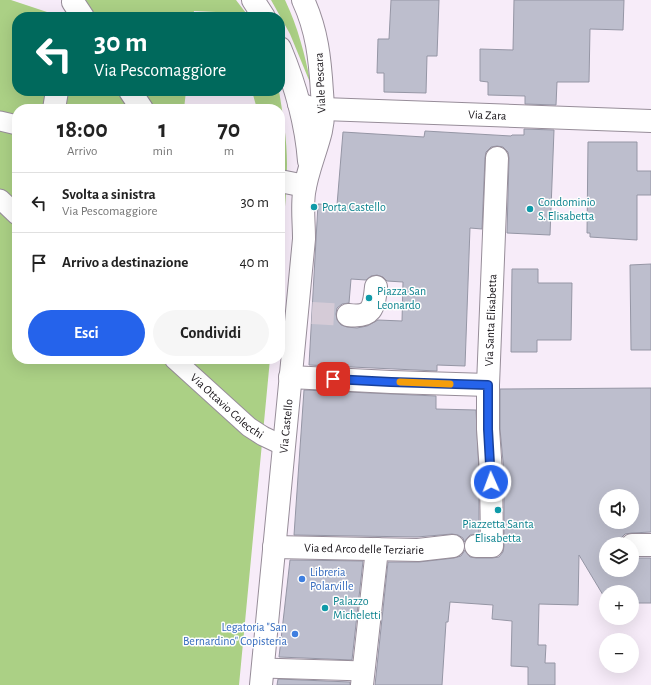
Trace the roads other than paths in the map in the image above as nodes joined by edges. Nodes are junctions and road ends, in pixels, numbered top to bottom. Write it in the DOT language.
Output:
graph roads {
  1 [pos="253,0"];
  2 [pos="303,0"];
  3 [pos="71,12"];
  4 [pos="79,12"];
  5 [pos="261,12"];
  6 [pos="285,61"];
  7 [pos="299,104"];
  8 [pos="323,109"];
  9 [pos="0,121"];
  10 [pos="651,121"];
  11 [pos="12,124"];
  12 [pos="497,158"];
  13 [pos="307,176"];
  14 [pos="285,180"];
  15 [pos="0,199"];
  16 [pos="12,210"];
  17 [pos="376,287"];
  18 [pos="348,315"];
  19 [pos="180,364"];
  20 [pos="290,377"];
  21 [pos="488,385"];
  22 [pos="284,446"];
  23 [pos="639,545"];
  24 [pos="651,545"];
  25 [pos="453,546"];
  26 [pos="484,546"];
  27 [pos="274,547"];
  28 [pos="377,549"];
  29 [pos="262,676"];
  30 [pos="363,678"];
  1 -- 5 [label="street"];
  2 -- 8 [label="street, Viale Pescara"];
  3 -- 4 [label="street"];
  6 -- 7 [label="street"];
  7 -- 8 [label="street, Via Zara"];
  7 -- 13 [label="street"];
  8 -- 10 [label="street, Via Zara"];
  8 -- 13 [label="street, Viale Pescara"];
  9 -- 11 [label="street"];
  12 -- 21 [label="street, Via Santa Elisabetta"];
  13 -- 14 [label="street"];
  13 -- 20 [label="street, Via Castello"];
  15 -- 16 [label="street"];
  17 -- 18 [label="street"];
  19 -- 22 [label="street, Via Ottavio Colecchi"];
  20 -- 21 [label="street"];
  20 -- 22 [label="street, Via Castello"];
  21 -- 26 [label="street, Via Santa Elisabetta"];
  22 -- 27 [label="street, Via Castello"];
  23 -- 24 [label="street"];
  25 -- 28 [label="street, Via ed Arco delle Terziarie"];
  27 -- 28 [label="street, Via ed Arco delle Terziarie"];
  27 -- 29 [label="street, Via Castello"];
  28 -- 30 [label="street"];
  29 -- 30 [label="street"];
}
